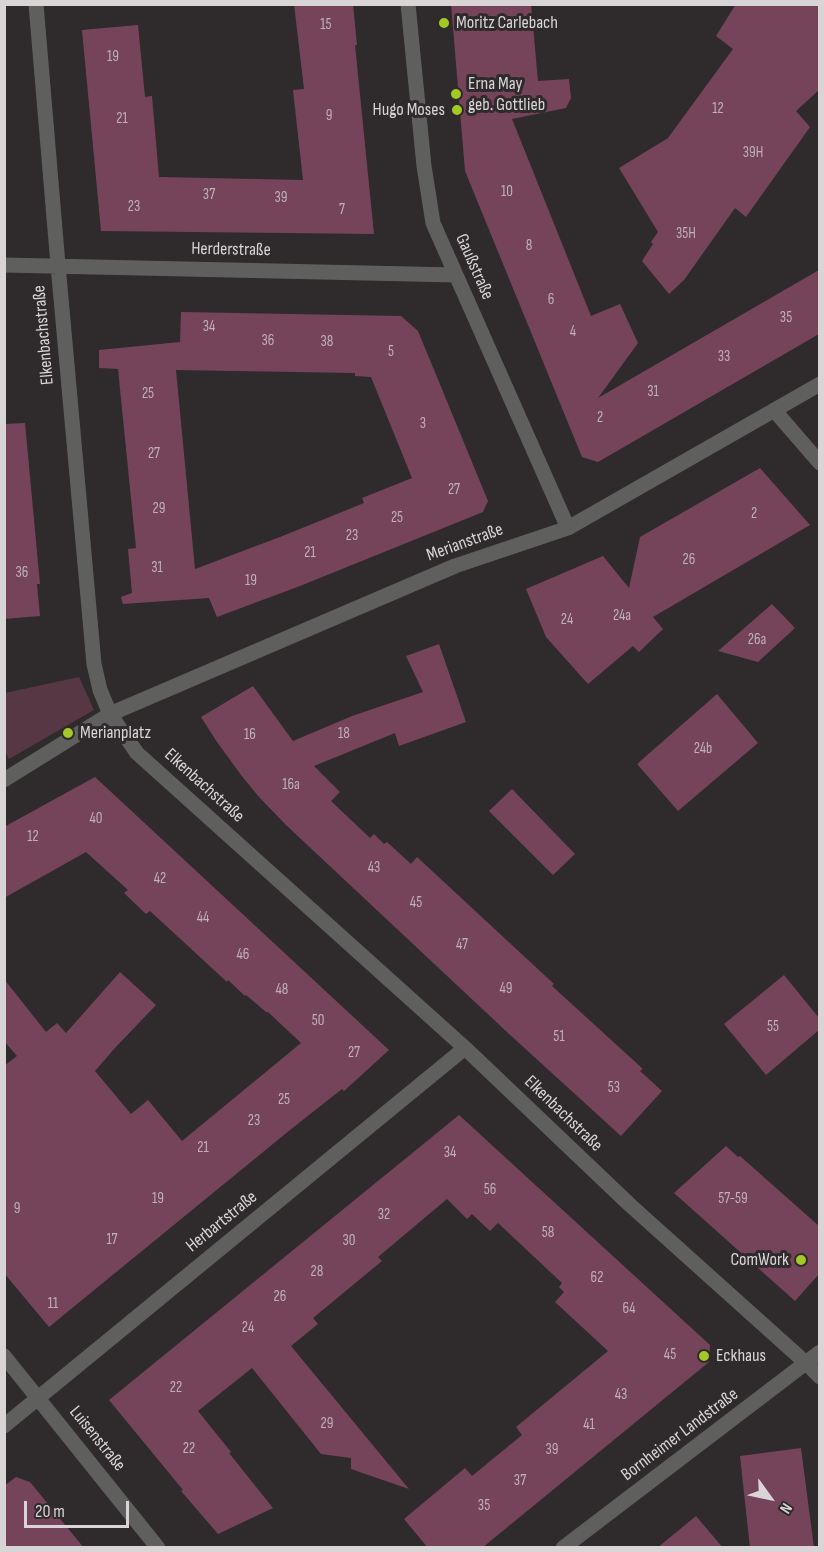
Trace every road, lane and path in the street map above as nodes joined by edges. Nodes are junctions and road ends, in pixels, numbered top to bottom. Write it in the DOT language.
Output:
graph roads {
  1 [pos="36,4"];
  2 [pos="408,4"];
  3 [pos="4,265"];
  4 [pos="58,265"];
  5 [pos="456,275"];
  6 [pos="819,384"];
  7 [pos="774,410"];
  8 [pos="819,462"];
  9 [pos="568,528"];
  10 [pos="110,714"];
  11 [pos="6,776"];
  12 [pos="465,1048"];
  13 [pos="819,1352"];
  14 [pos="4,1356"];
  15 [pos="806,1363"];
  16 [pos="819,1377"];
  17 [pos="38,1397"];
  18 [pos="4,1426"];
  19 [pos="158,1548"];
  20 [pos="563,1548"];
  1 -- 4 [label="street, Elkenbachstraße"];
  2 -- 5 [label="street, Gaußstraße"];
  3 -- 4 [label="street, Herderstraße"];
  4 -- 5 [label="street, Herderstraße"];
  4 -- 10 [label="street, Elkenbachstraße"];
  5 -- 9 [label="street, Gaußstraße"];
  6 -- 7 [label="street, Merianstraße"];
  7 -- 8 [label="street"];
  7 -- 9 [label="street, Merianstraße"];
  9 -- 10 [label="street, Merianstraße"];
  10 -- 11 [label="street"];
  10 -- 12 [label="street, Elkenbachstraße"];
  12 -- 15 [label="street, Elkenbachstraße"];
  12 -- 17 [label="street, Herbartstraße"];
  13 -- 15 [label="street, Bornheimer Landstraße"];
  14 -- 17 [label="street, Luisenstraße"];
  15 -- 16 [label="street, Elkenbachstraße"];
  15 -- 20 [label="street, Bornheimer Landstraße"];
  17 -- 18 [label="street, Herbartstraße"];
  17 -- 19 [label="street, Luisenstraße"];
}
